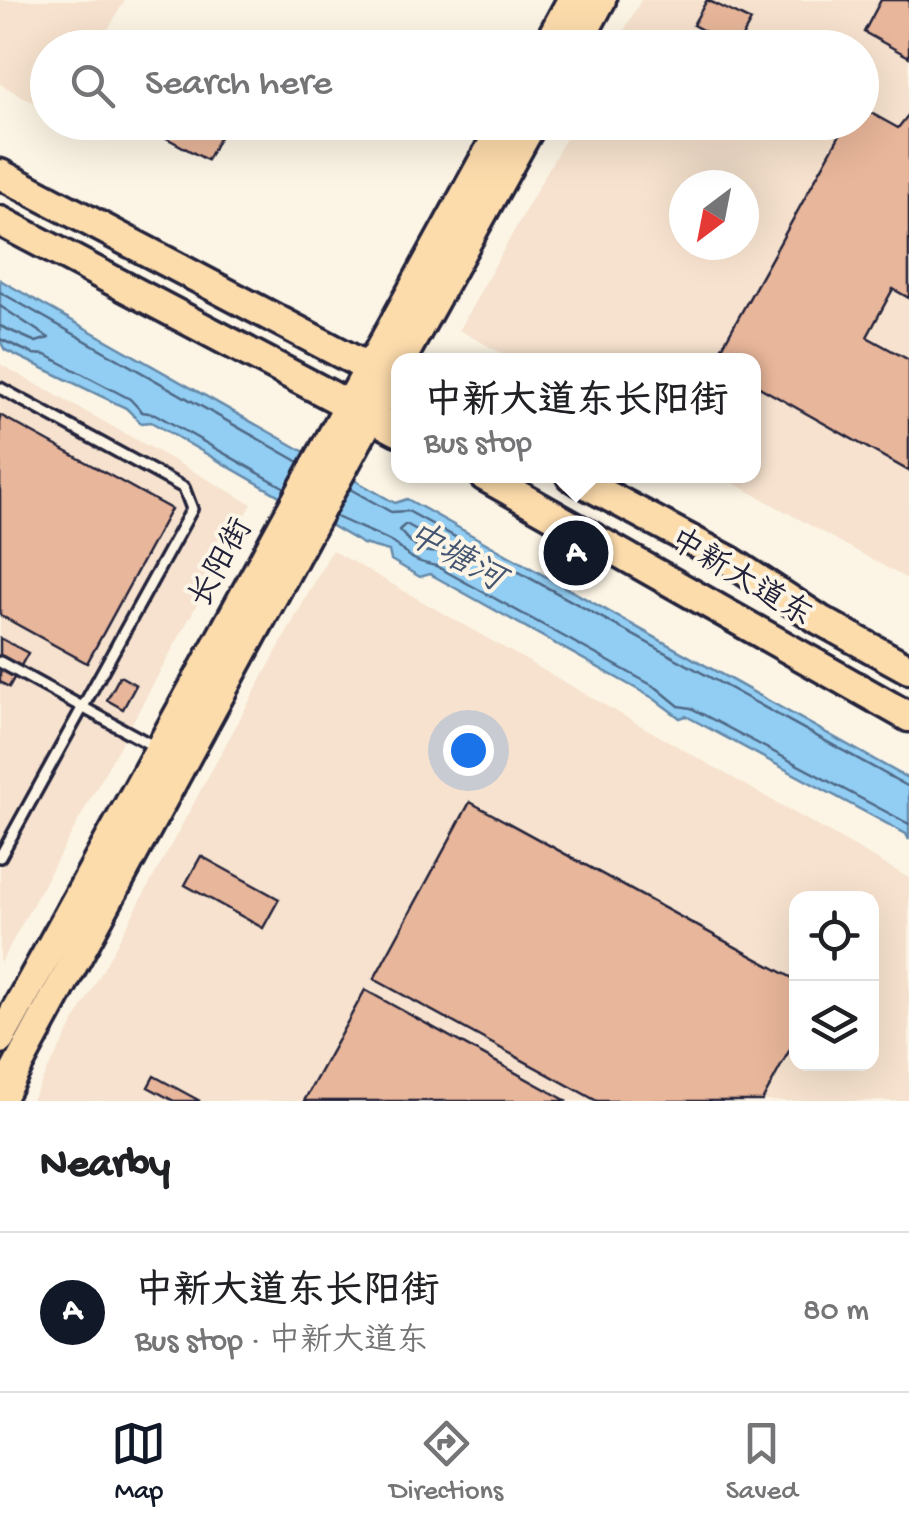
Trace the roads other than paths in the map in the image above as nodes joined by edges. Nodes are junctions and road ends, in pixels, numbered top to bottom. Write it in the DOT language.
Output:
graph roads {
  1 [pos="572,0"];
  2 [pos="601,0"];
  3 [pos="556,30"];
  4 [pos="585,30"];
  5 [pos="497,140"];
  6 [pos="523,140"];
  7 [pos="0,174"];
  8 [pos="0,221"];
  9 [pos="400,353"];
  10 [pos="402,353"];
  11 [pos="391,370"];
  12 [pos="391,372"];
  13 [pos="0,388"];
  14 [pos="360,412"];
  15 [pos="391,427"];
  16 [pos="496,483"];
  17 [pos="584,483"];
  18 [pos="303,519"];
  19 [pos="0,662"];
  20 [pos="909,669"];
  21 [pos="80,706"];
  22 [pos="909,716"];
  23 [pos="159,749"];
  24 [pos="0,857"];
  25 [pos="0,1039"];
  26 [pos="0,1099"];
  1 -- 3 [label="main road"];
  2 -- 4 [label="main road"];
  5 -- 9 [label="main road, 长阳街"];
  6 -- 10 [label="main road, 长阳街"];
  7 -- 11 [label="main road"];
  8 -- 14 [label="main road"];
  12 -- 14 [label="main road, 长阳街"];
  13 -- 21 [label="lane"];
  14 -- 15 [label="main road"];
  14 -- 18 [label="main road, 长阳街"];
  16 -- 22 [label="main road, 中新大道东"];
  17 -- 20 [label="main road, 中新大道东"];
  18 -- 23 [label="main road, 长阳街"];
  18 -- 26 [label="main road, 长阳街"];
  19 -- 21 [label="lane"];
  21 -- 23 [label="lane"];
  21 -- 24 [label="lane"];
  23 -- 25 [label="main road, 长阳街"];
}
